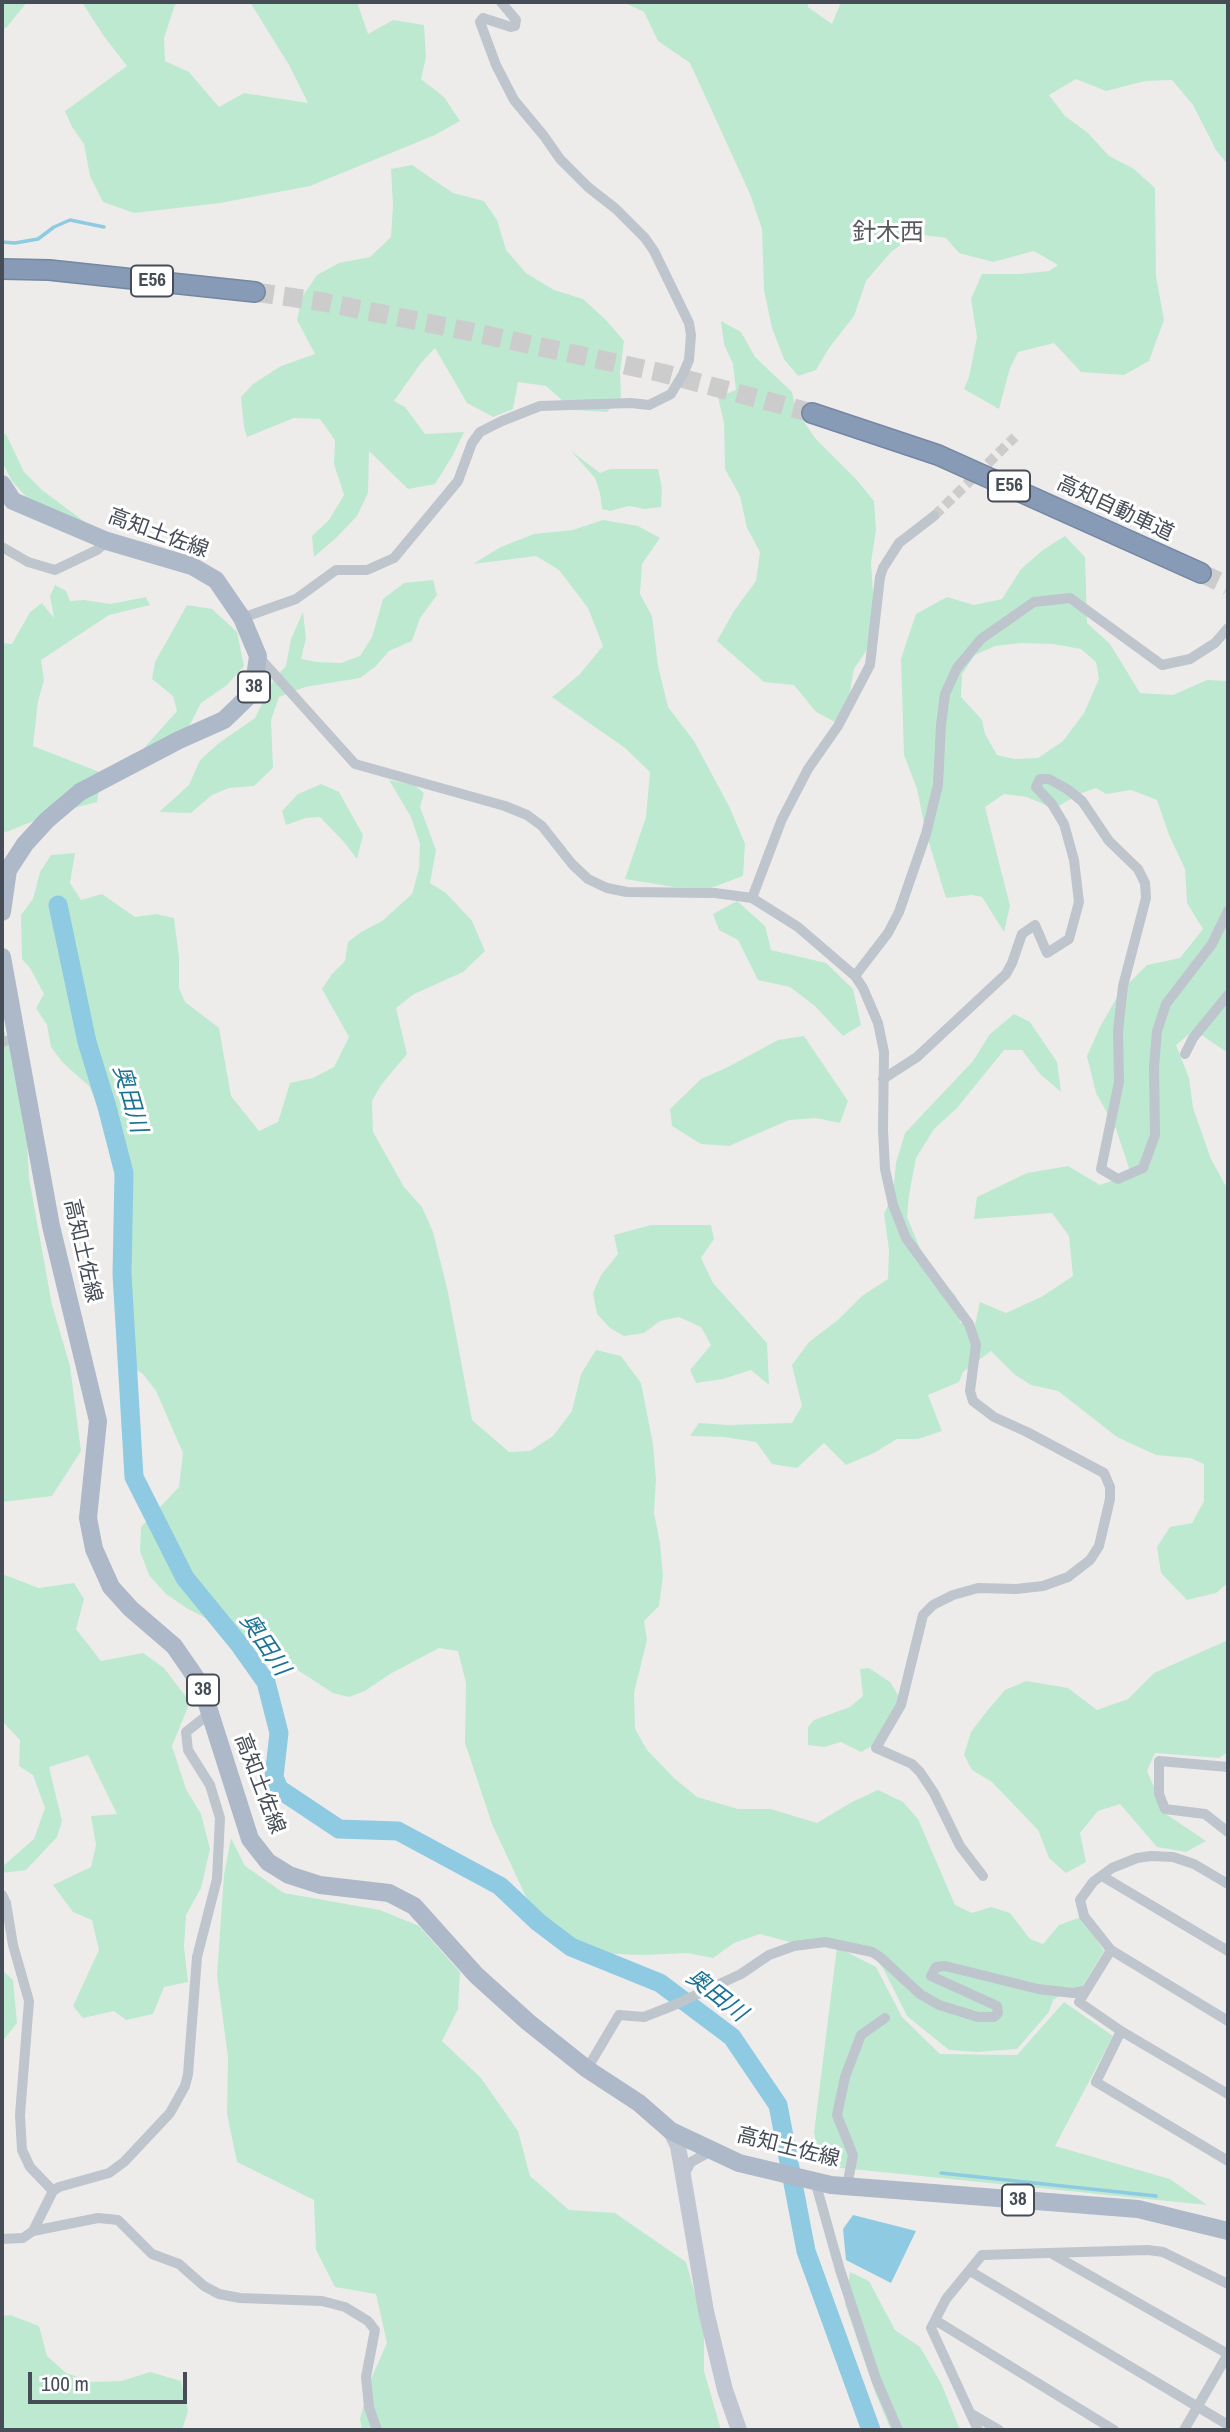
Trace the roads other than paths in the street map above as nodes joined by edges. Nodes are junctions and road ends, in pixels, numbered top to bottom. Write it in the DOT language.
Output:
graph roads {
  1 [pos="501,2"];
  2 [pos="2,269"];
  3 [pos="255,292"];
  4 [pos="812,413"];
  5 [pos="2,484"];
  6 [pos="934,516"];
  7 [pos="107,541"];
  8 [pos="2,547"];
  9 [pos="1201,573"];
  10 [pos="242,618"];
  11 [pos="1228,628"];
  12 [pos="258,656"];
  13 [pos="752,898"];
  14 [pos="1228,911"];
  15 [pos="2,912"];
  16 [pos="2,957"];
  17 [pos="855,976"];
  18 [pos="1228,995"];
  19 [pos="9,1040"];
  20 [pos="1185,1054"];
  21 [pos="883,1079"];
  22 [pos="209,1714"];
  23 [pos="1228,1767"];
  24 [pos="1226,1828"];
  25 [pos="1102,1876"];
  26 [pos="983,1877"];
  27 [pos="1228,1884"];
  28 [pos="2,1895"];
  29 [pos="1111,1950"];
  30 [pos="1228,1951"];
  31 [pos="1084,1991"];
  32 [pos="885,2018"];
  33 [pos="1228,2021"];
  34 [pos="1121,2031"];
  35 [pos="587,2069"];
  36 [pos="1228,2094"];
  37 [pos="671,2131"];
  38 [pos="713,2150"];
  39 [pos="1228,2161"];
  40 [pos="683,2177"];
  41 [pos="811,2180"];
  42 [pos="847,2186"];
  43 [pos="53,2192"];
  44 [pos="33,2231"];
  45 [pos="1228,2231"];
  46 [pos="2,2239"];
  47 [pos="1053,2254"];
  48 [pos="970,2271"];
  49 [pos="1228,2284"];
  50 [pos="935,2320"];
  51 [pos="1228,2354"];
  52 [pos="1198,2407"];
  53 [pos="967,2411"];
  54 [pos="1228,2425"];
  55 [pos="377,2430"];
  56 [pos="739,2430"];
  57 [pos="898,2430"];
  58 [pos="978,2430"];
  59 [pos="999,2430"];
  60 [pos="1114,2430"];
  61 [pos="1184,2430"];
  1 -- 10 [label="street"];
  2 -- 3 [label="highway, E56"];
  4 -- 9 [label="highway, 高知自動車道 / E56"];
  5 -- 7 [label="main road, 高知土佐線 / 38"];
  6 -- 13 [label="street"];
  7 -- 8 [label="street"];
  7 -- 10 [label="main road, 高知土佐線 / 38"];
  10 -- 12 [label="main road, 高知土佐線 / 38"];
  11 -- 17 [label="street"];
  12 -- 13 [label="street"];
  12 -- 15 [label="main road, 38"];
  13 -- 17 [label="street"];
  14 -- 21 [label="street"];
  16 -- 19 [label="main road, 高知土佐線 / 38"];
  17 -- 21 [label="street"];
  18 -- 20 [label="street"];
  19 -- 22 [label="main road, 高知土佐線 / 38"];
  21 -- 26 [label="street"];
  22 -- 35 [label="main road, 高知土佐線 / 38"];
  22 -- 43 [label="street"];
  23 -- 24 [label="street"];
  25 -- 27 [label="street"];
  25 -- 29 [label="street"];
  25 -- 30 [label="street"];
  28 -- 43 [label="street"];
  29 -- 31 [label="street"];
  29 -- 33 [label="street"];
  31 -- 34 [label="street"];
  31 -- 35 [label="street"];
  32 -- 42 [label="street"];
  34 -- 36 [label="street"];
  34 -- 39 [label="street"];
  35 -- 37 [label="main road, 高知土佐線 / 38"];
  37 -- 38 [label="main road, 高知土佐線 / 38"];
  37 -- 40 [label="street"];
  38 -- 40 [label="street"];
  38 -- 41 [label="main road, 高知土佐線 / 38"];
  40 -- 56 [label="street"];
  41 -- 42 [label="main road, 高知土佐線 / 38"];
  41 -- 57 [label="street"];
  42 -- 45 [label="main road, 高知土佐線 / 38"];
  43 -- 44 [label="street"];
  44 -- 46 [label="street"];
  44 -- 55 [label="street"];
  47 -- 48 [label="street"];
  47 -- 49 [label="street"];
  47 -- 51 [label="street"];
  48 -- 50 [label="street"];
  48 -- 52 [label="street"];
  50 -- 53 [label="street"];
  50 -- 60 [label="street"];
  51 -- 52 [label="street"];
  52 -- 54 [label="street"];
  52 -- 61 [label="street"];
  53 -- 58 [label="street"];
  53 -- 59 [label="street"];
}
